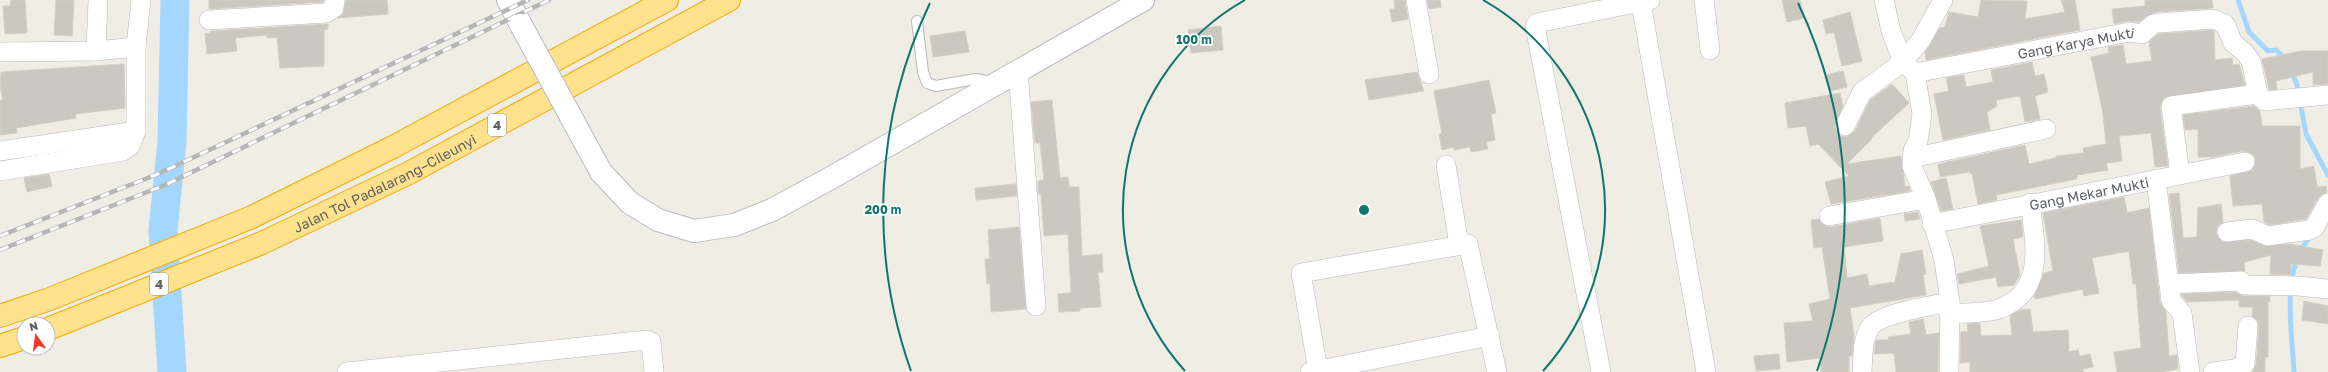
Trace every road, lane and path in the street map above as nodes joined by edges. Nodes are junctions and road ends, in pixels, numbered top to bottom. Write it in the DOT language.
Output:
graph roads {
  1 [pos="98,0"];
  2 [pos="141,0"];
  3 [pos="335,0"];
  4 [pos="508,0"];
  5 [pos="667,0"];
  6 [pos="729,0"];
  7 [pos="1142,0"];
  8 [pos="1416,0"];
  9 [pos="1704,0"];
  10 [pos="1884,0"];
  11 [pos="1943,0"];
  12 [pos="1646,1"];
  13 [pos="209,20"];
  14 [pos="917,21"];
  15 [pos="136,47"];
  16 [pos="1710,50"];
  17 [pos="96,51"];
  18 [pos="0,52"];
  19 [pos="1909,68"];
  20 [pos="1018,70"];
  21 [pos="1429,74"];
  22 [pos="996,82"];
  23 [pos="2258,94"];
  24 [pos="2328,95"];
  25 [pos="1845,126"];
  26 [pos="2046,129"];
  27 [pos="136,131"];
  28 [pos="0,151"];
  29 [pos="1912,158"];
  30 [pos="2245,162"];
  31 [pos="1446,165"];
  32 [pos="0,171"];
  33 [pos="2180,174"];
  34 [pos="2156,179"];
  35 [pos="1926,199"];
  36 [pos="2030,203"];
  37 [pos="2328,203"];
  38 [pos="1829,216"];
  39 [pos="1932,224"];
  40 [pos="2227,232"];
  41 [pos="1459,245"];
  42 [pos="2169,284"];
  43 [pos="2328,289"];
  44 [pos="1036,306"];
  45 [pos="1950,308"];
  46 [pos="0,316"];
  47 [pos="56,325"];
  48 [pos="2248,326"];
  49 [pos="1490,336"];
  50 [pos="16,341"];
  51 [pos="0,346"];
  52 [pos="1314,371"];
  53 [pos="347,372"];
  54 [pos="654,372"];
  55 [pos="1497,372"];
  56 [pos="1601,372"];
  57 [pos="1706,372"];
  58 [pos="1862,372"];
  59 [pos="1949,372"];
  60 [pos="2190,372"];
  61 [pos="2213,372"];
  1 -- 17 [label="street"];
  2 -- 15 [label="street"];
  3 -- 13 [label="street"];
  4 -- 22 [label="street, bridge"];
  5 -- 46 [label="highway, Jalan Tol Padalarang–Cileunyi / 4"];
  6 -- 47 [label="highway, Jalan Tol Padalarang–Cileunyi / 4"];
  7 -- 20 [label="street"];
  8 -- 21 [label="street"];
  9 -- 16 [label="street"];
  10 -- 19 [label="street"];
  11 -- 19 [label="street"];
  12 -- 56 [label="street"];
  12 -- 57 [label="street"];
  14 -- 22 [label="lane"];
  15 -- 17 [label="street"];
  15 -- 27 [label="street"];
  17 -- 18 [label="street"];
  19 -- 23 [label="street, Gang Karya Mukti"];
  19 -- 25 [label="street"];
  19 -- 29 [label="street"];
  20 -- 22 [label="street"];
  20 -- 44 [label="street"];
  23 -- 24 [label="street"];
  23 -- 33 [label="street"];
  26 -- 29 [label="street"];
  27 -- 28 [label="street"];
  27 -- 32 [label="street"];
  29 -- 35 [label="street"];
  30 -- 33 [label="street, Gang Mekar Mukti"];
  31 -- 41 [label="street"];
  33 -- 34 [label="street, Gang Mekar Mukti"];
  34 -- 36 [label="street, Gang Mekar Mukti"];
  34 -- 42 [label="street"];
  35 -- 38 [label="street"];
  35 -- 39 [label="street"];
  36 -- 39 [label="street, Gang Mekar Mukti"];
  36 -- 45 [label="street"];
  37 -- 40 [label="street"];
  39 -- 45 [label="street"];
  41 -- 49 [label="street"];
  41 -- 52 [label="street"];
  42 -- 43 [label="street"];
  42 -- 60 [label="street"];
  45 -- 58 [label="street"];
  45 -- 59 [label="street"];
  48 -- 61 [label="street"];
  49 -- 52 [label="street"];
  49 -- 55 [label="street"];
  50 -- 51 [label="highway"];
  53 -- 54 [label="street"];
}
